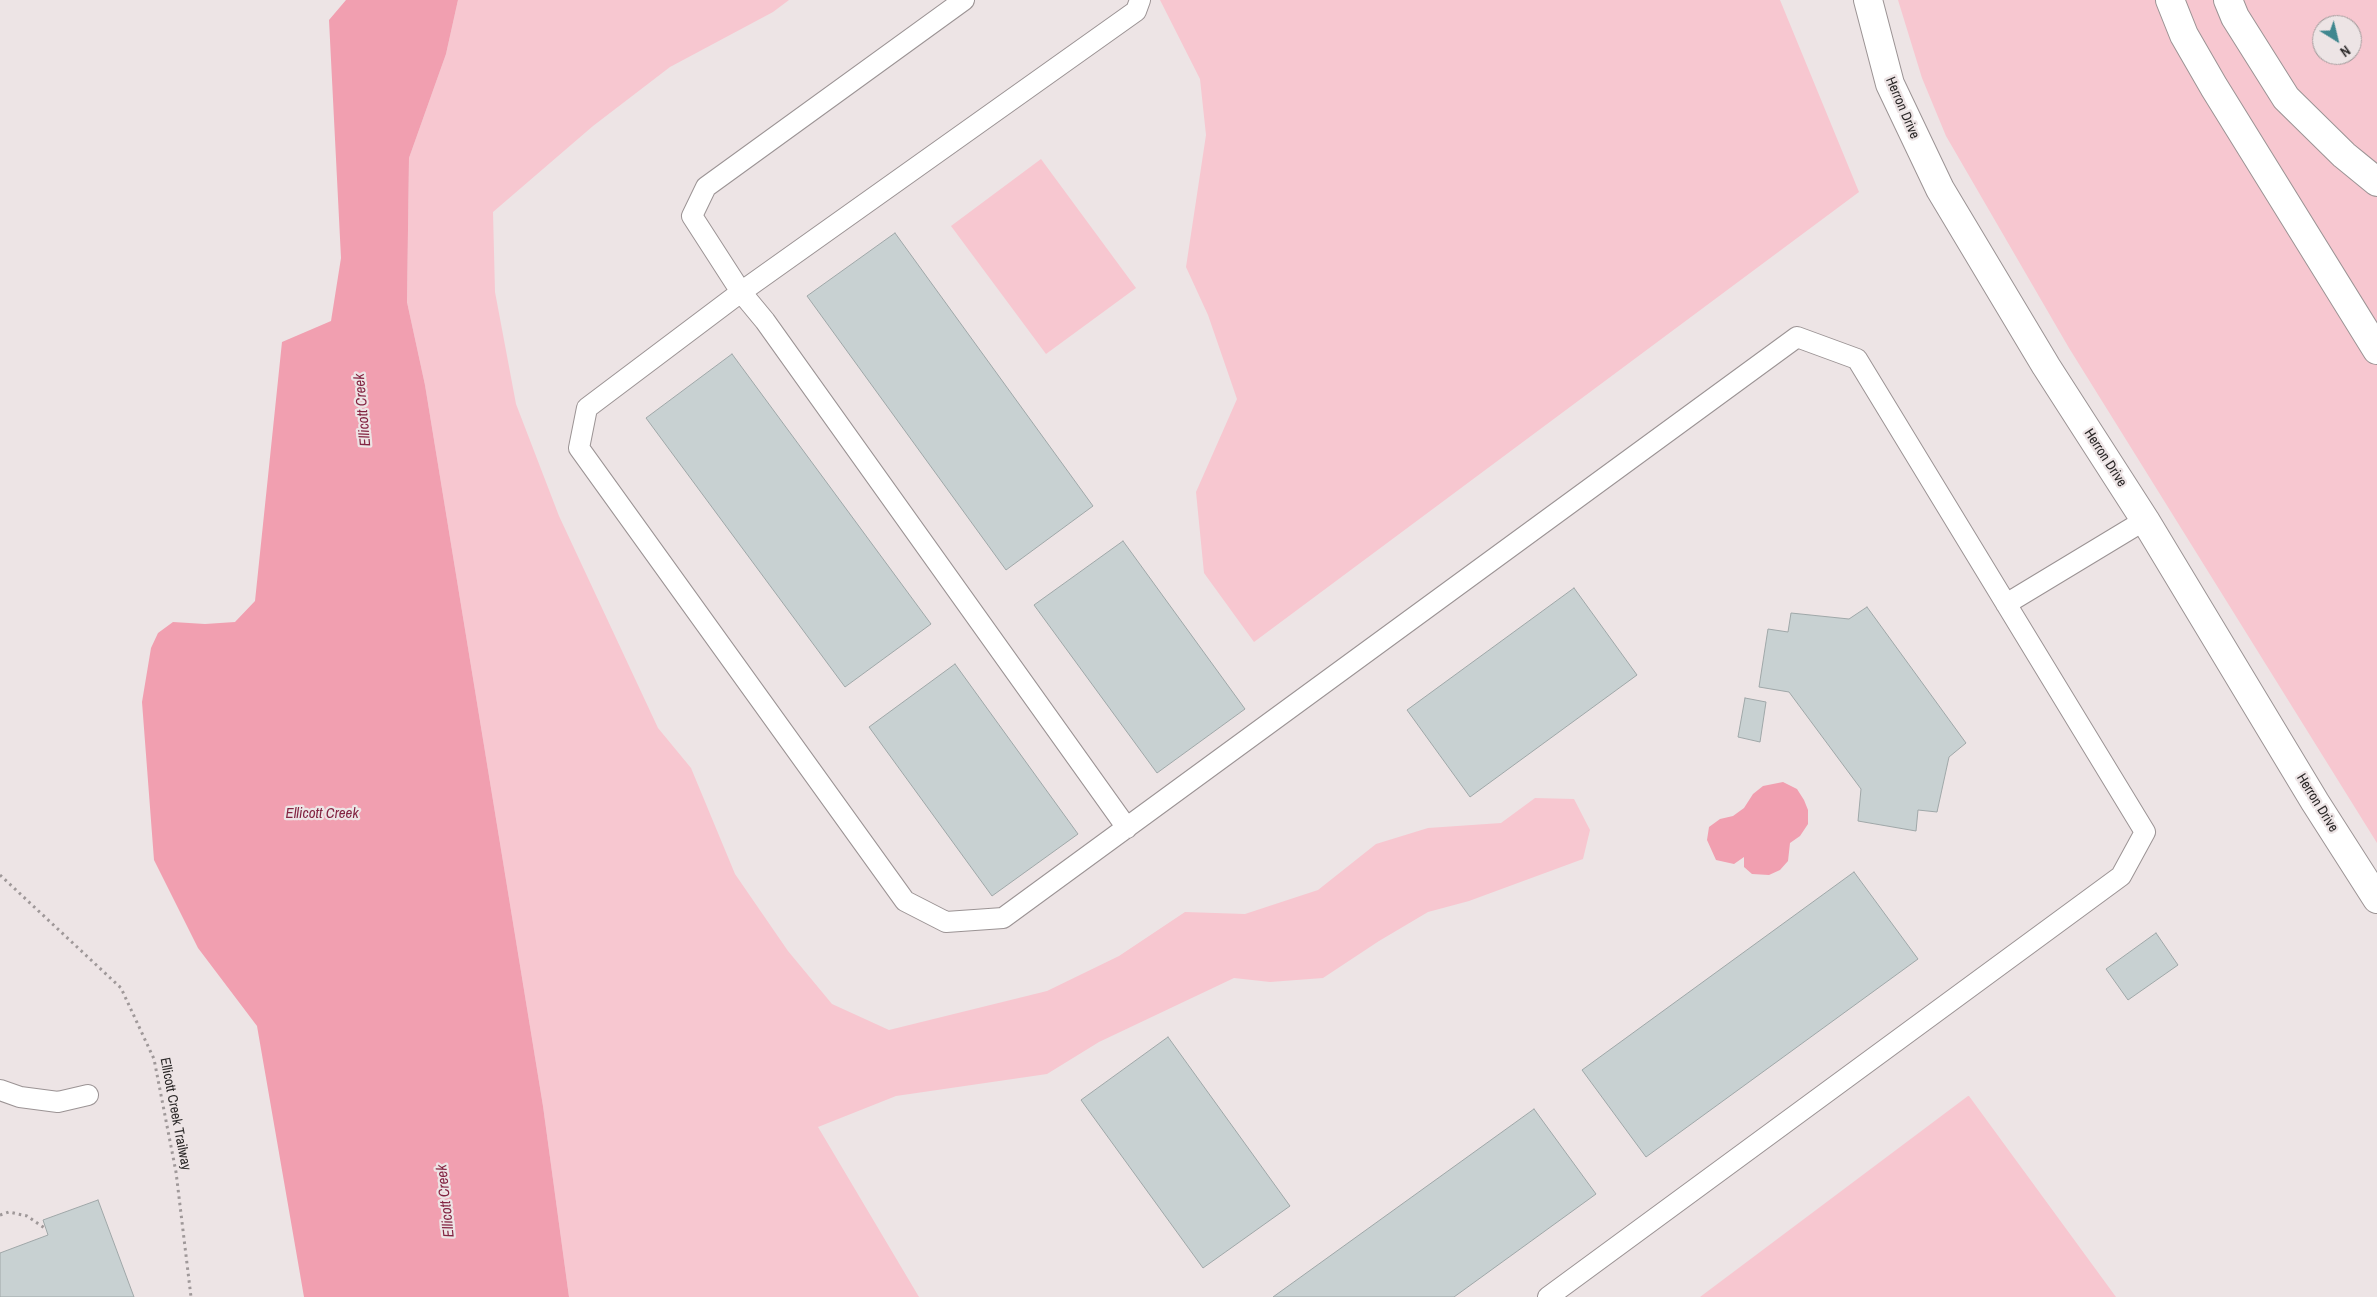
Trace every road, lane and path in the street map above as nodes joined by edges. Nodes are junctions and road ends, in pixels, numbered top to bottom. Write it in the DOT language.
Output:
graph roads {
  1 [pos="964,0"];
  2 [pos="1140,0"];
  3 [pos="1868,0"];
  4 [pos="2170,0"];
  5 [pos="2228,0"];
  6 [pos="2377,182"];
  7 [pos="741,292"];
  8 [pos="2377,350"];
  9 [pos="2145,520"];
  10 [pos="2006,604"];
  11 [pos="1127,828"];
  12 [pos="0,875"];
  13 [pos="2377,899"];
  14 [pos="0,1090"];
  15 [pos="88,1095"];
  16 [pos="0,1215"];
  17 [pos="46,1230"];
  18 [pos="191,1297"];
  19 [pos="1548,1297"];
  1 -- 7 [label="lane"];
  2 -- 7 [label="lane"];
  3 -- 9 [label="main road, Herron Drive"];
  4 -- 8 [label="main road"];
  5 -- 6 [label="main road"];
  7 -- 11 [label="lane"];
  7 -- 11 [label="lane"];
  9 -- 10 [label="lane"];
  9 -- 13 [label="main road, Herron Drive"];
  10 -- 11 [label="lane"];
  10 -- 19 [label="lane"];
  12 -- 18 [label="path, Ellicott Creek Trailway"];
  14 -- 15 [label="lane"];
  16 -- 17 [label="path"];
}
